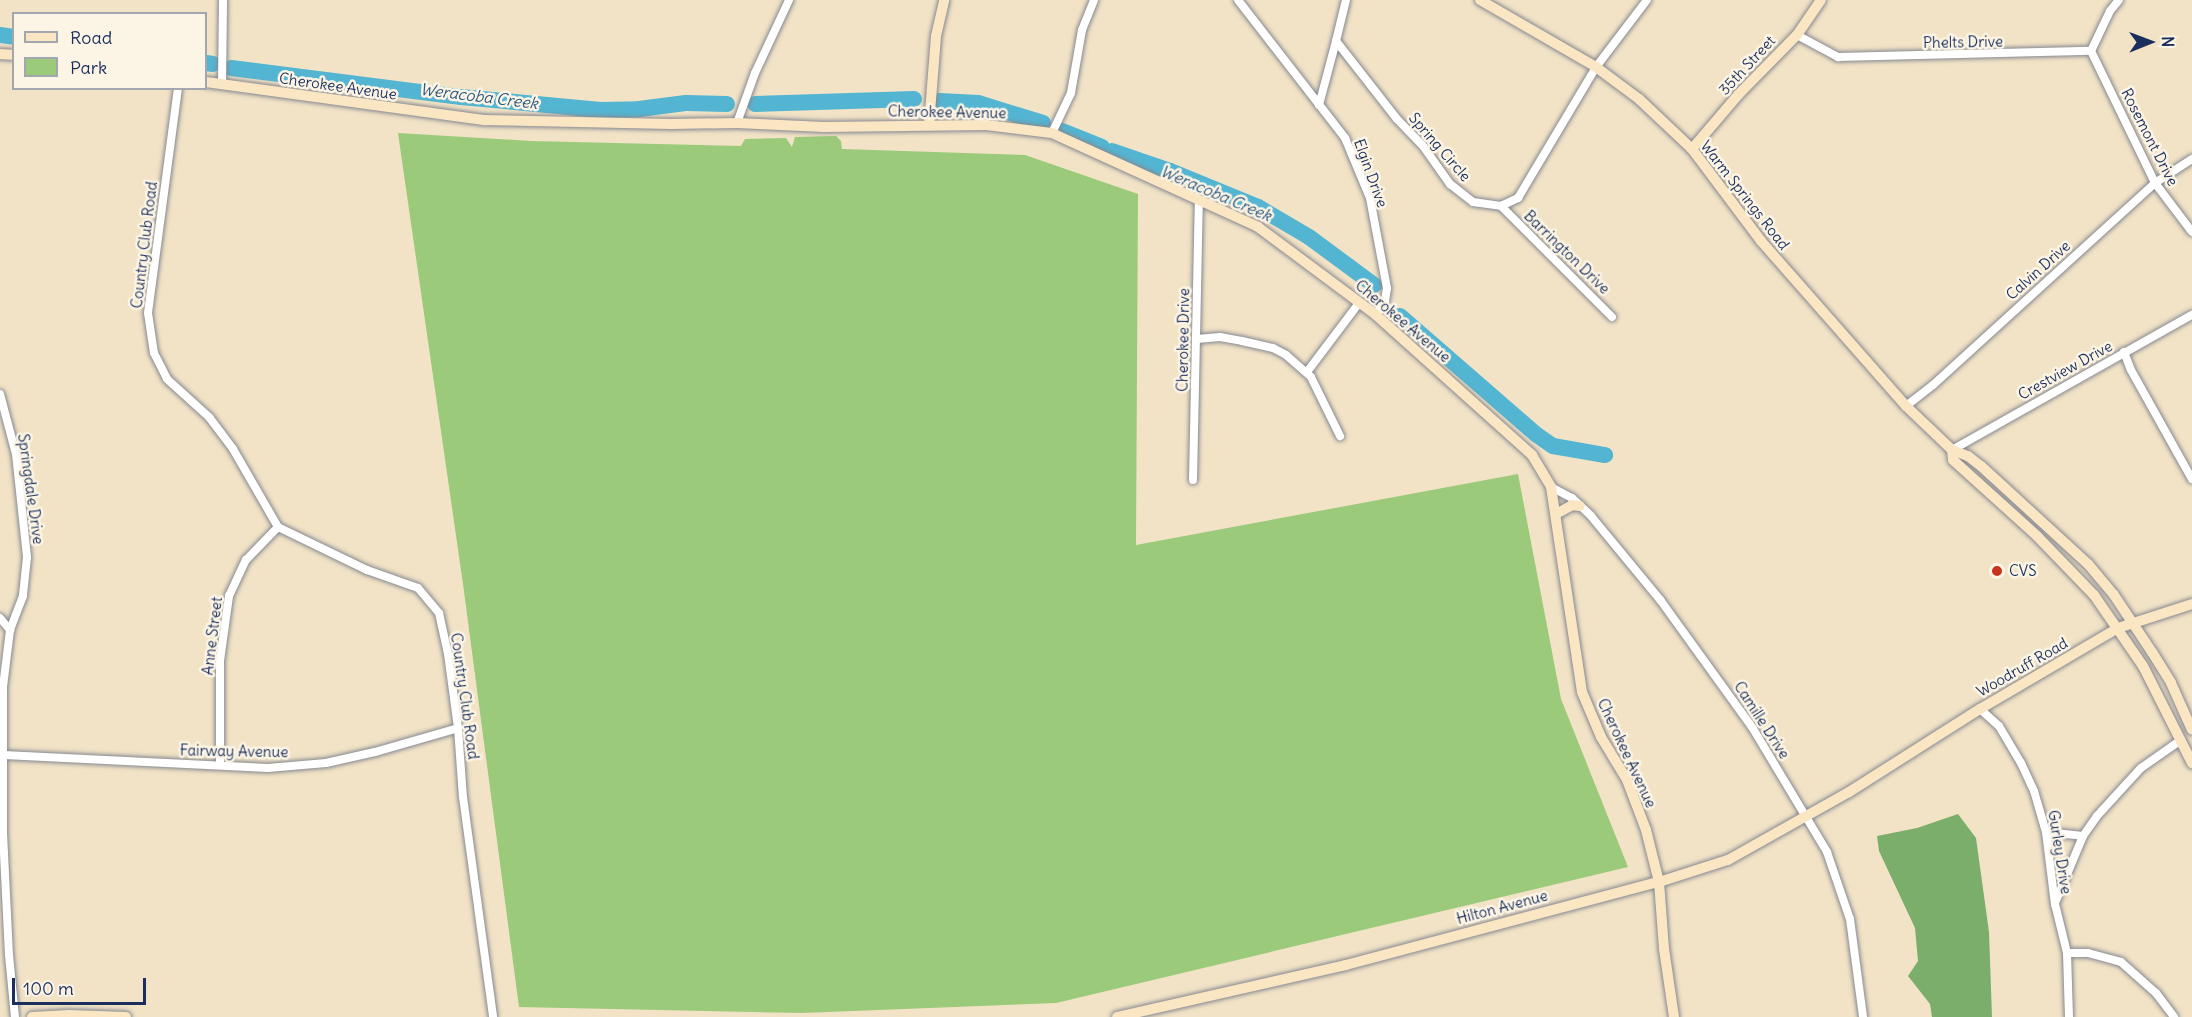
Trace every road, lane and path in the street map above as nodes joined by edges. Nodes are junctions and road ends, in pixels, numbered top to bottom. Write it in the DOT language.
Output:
graph roads {
  1 [pos="223,0"];
  2 [pos="789,0"];
  3 [pos="944,0"];
  4 [pos="1094,0"];
  5 [pos="1238,0"];
  6 [pos="1346,0"];
  7 [pos="1480,0"];
  8 [pos="1647,0"];
  9 [pos="1821,0"];
  10 [pos="2111,0"];
  11 [pos="2120,0"];
  12 [pos="2110,10"];
  13 [pos="1797,34"];
  14 [pos="1336,41"];
  15 [pos="2091,51"];
  16 [pos="1596,67"];
  17 [pos="207,82"];
  18 [pos="222,85"];
  19 [pos="178,90"];
  20 [pos="1319,105"];
  21 [pos="737,123"];
  22 [pos="929,125"];
  23 [pos="1052,133"];
  24 [pos="1692,149"];
  25 [pos="2192,159"];
  26 [pos="2155,183"];
  27 [pos="1199,200"];
  28 [pos="1501,206"];
  29 [pos="2192,232"];
  30 [pos="1359,303"];
  31 [pos="1376,315"];
  32 [pos="2192,315"];
  33 [pos="1612,317"];
  34 [pos="1197,339"];
  35 [pos="2124,352"];
  36 [pos="1307,372"];
  37 [pos="0,394"];
  38 [pos="1906,406"];
  39 [pos="1340,436"];
  40 [pos="1952,450"];
  41 [pos="2192,479"];
  42 [pos="1193,480"];
  43 [pos="1551,487"];
  44 [pos="1580,506"];
  45 [pos="1556,514"];
  46 [pos="278,527"];
  47 [pos="2192,604"];
  48 [pos="0,618"];
  49 [pos="2133,623"];
  50 [pos="2118,628"];
  51 [pos="10,630"];
  52 [pos="1980,709"];
  53 [pos="458,728"];
  54 [pos="2192,730"];
  55 [pos="2181,740"];
  56 [pos="4,755"];
  57 [pos="220,764"];
  58 [pos="2192,764"];
  59 [pos="1875,774"];
  60 [pos="1806,817"];
  61 [pos="2,832"];
  62 [pos="2046,832"];
  63 [pos="2083,836"];
  64 [pos="1659,882"];
  65 [pos="2055,904"];
  66 [pos="2067,952"];
  67 [pos="15,1017"];
  68 [pos="32,1017"];
  69 [pos="126,1017"];
  70 [pos="493,1017"];
  71 [pos="1117,1017"];
  72 [pos="1674,1017"];
  73 [pos="1863,1017"];
  74 [pos="2068,1017"];
  75 [pos="2174,1017"];
  1 -- 18 [label="street"];
  2 -- 21 [label="street"];
  3 -- 22 [label="street"];
  4 -- 23 [label="street"];
  5 -- 20 [label="street, Elgin Drive"];
  6 -- 14 [label="street"];
  7 -- 16 [label="street, Warm Springs Road"];
  8 -- 16 [label="street"];
  9 -- 13 [label="street, 35th Street"];
  10 -- 12 [label="street"];
  11 -- 12 [label="street"];
  12 -- 15 [label="street"];
  13 -- 15 [label="street, Phelts Drive"];
  13 -- 24 [label="street, 35th Street"];
  14 -- 20 [label="street"];
  14 -- 28 [label="street, Spring Circle"];
  15 -- 26 [label="street, Rosemont Drive"];
  16 -- 24 [label="street, Warm Springs Road"];
  16 -- 28 [label="street"];
  17 -- 18 [label="street, Cherokee Avenue"];
  18 -- 21 [label="street, Cherokee Avenue"];
  19 -- 46 [label="street, Country Club Road"];
  20 -- 31 [label="street, Elgin Drive"];
  21 -- 22 [label="street, Cherokee Avenue"];
  22 -- 23 [label="street, Cherokee Avenue"];
  23 -- 27 [label="street, Cherokee Avenue"];
  24 -- 38 [label="street, Warm Springs Road"];
  25 -- 26 [label="street, Calvin Drive"];
  26 -- 29 [label="street, Rosemont Drive"];
  26 -- 38 [label="street, Calvin Drive"];
  27 -- 30 [label="street, Cherokee Avenue"];
  27 -- 34 [label="street, Cherokee Drive"];
  28 -- 33 [label="street, Barrington Drive"];
  30 -- 31 [label="street, Cherokee Avenue"];
  30 -- 36 [label="street"];
  31 -- 43 [label="street, Cherokee Avenue"];
  32 -- 35 [label="street, Crestview Drive"];
  34 -- 36 [label="street"];
  34 -- 42 [label="street, Cherokee Drive"];
  35 -- 40 [label="street, Crestview Drive"];
  35 -- 41 [label="street"];
  36 -- 39 [label="street"];
  37 -- 51 [label="street, Springdale Drive"];
  38 -- 40 [label="street, Warm Springs Road"];
  40 -- 49 [label="street, Warm Springs Road"];
  40 -- 50 [label="street, Warm Springs Road"];
  43 -- 44 [label="street, Camille Drive"];
  43 -- 45 [label="street, Cherokee Avenue"];
  44 -- 45 [label="street"];
  44 -- 60 [label="street, Camille Drive"];
  45 -- 64 [label="street, Cherokee Avenue"];
  46 -- 53 [label="street, Country Club Road"];
  46 -- 57 [label="street, Anne Street"];
  47 -- 49 [label="street, Woodruff Road"];
  48 -- 51 [label="street"];
  49 -- 50 [label="street, Woodruff Road"];
  49 -- 54 [label="street, Warm Springs Road"];
  50 -- 52 [label="street, Woodruff Road"];
  50 -- 55 [label="street, Warm Springs Road"];
  51 -- 56 [label="street, Springdale Drive"];
  52 -- 59 [label="street, Woodruff Road"];
  52 -- 62 [label="street, Gurley Drive"];
  53 -- 57 [label="street, Fairway Avenue"];
  53 -- 70 [label="street, Country Club Road"];
  55 -- 58 [label="street, Warm Springs Road"];
  55 -- 63 [label="street"];
  56 -- 57 [label="street, Fairway Avenue"];
  56 -- 61 [label="street, Springdale Drive"];
  59 -- 60 [label="street, Hilton Avenue"];
  60 -- 64 [label="street, Hilton Avenue"];
  60 -- 73 [label="street, Camille Drive"];
  61 -- 67 [label="street, Springdale Drive"];
  62 -- 63 [label="street"];
  62 -- 65 [label="street, Gurley Drive"];
  63 -- 65 [label="street"];
  64 -- 71 [label="street, Hilton Avenue"];
  64 -- 72 [label="street, Cherokee Avenue"];
  65 -- 66 [label="street, Gurley Drive"];
  66 -- 74 [label="street, Gurley Drive"];
  66 -- 75 [label="street"];
  68 -- 69 [label="street"];
}
